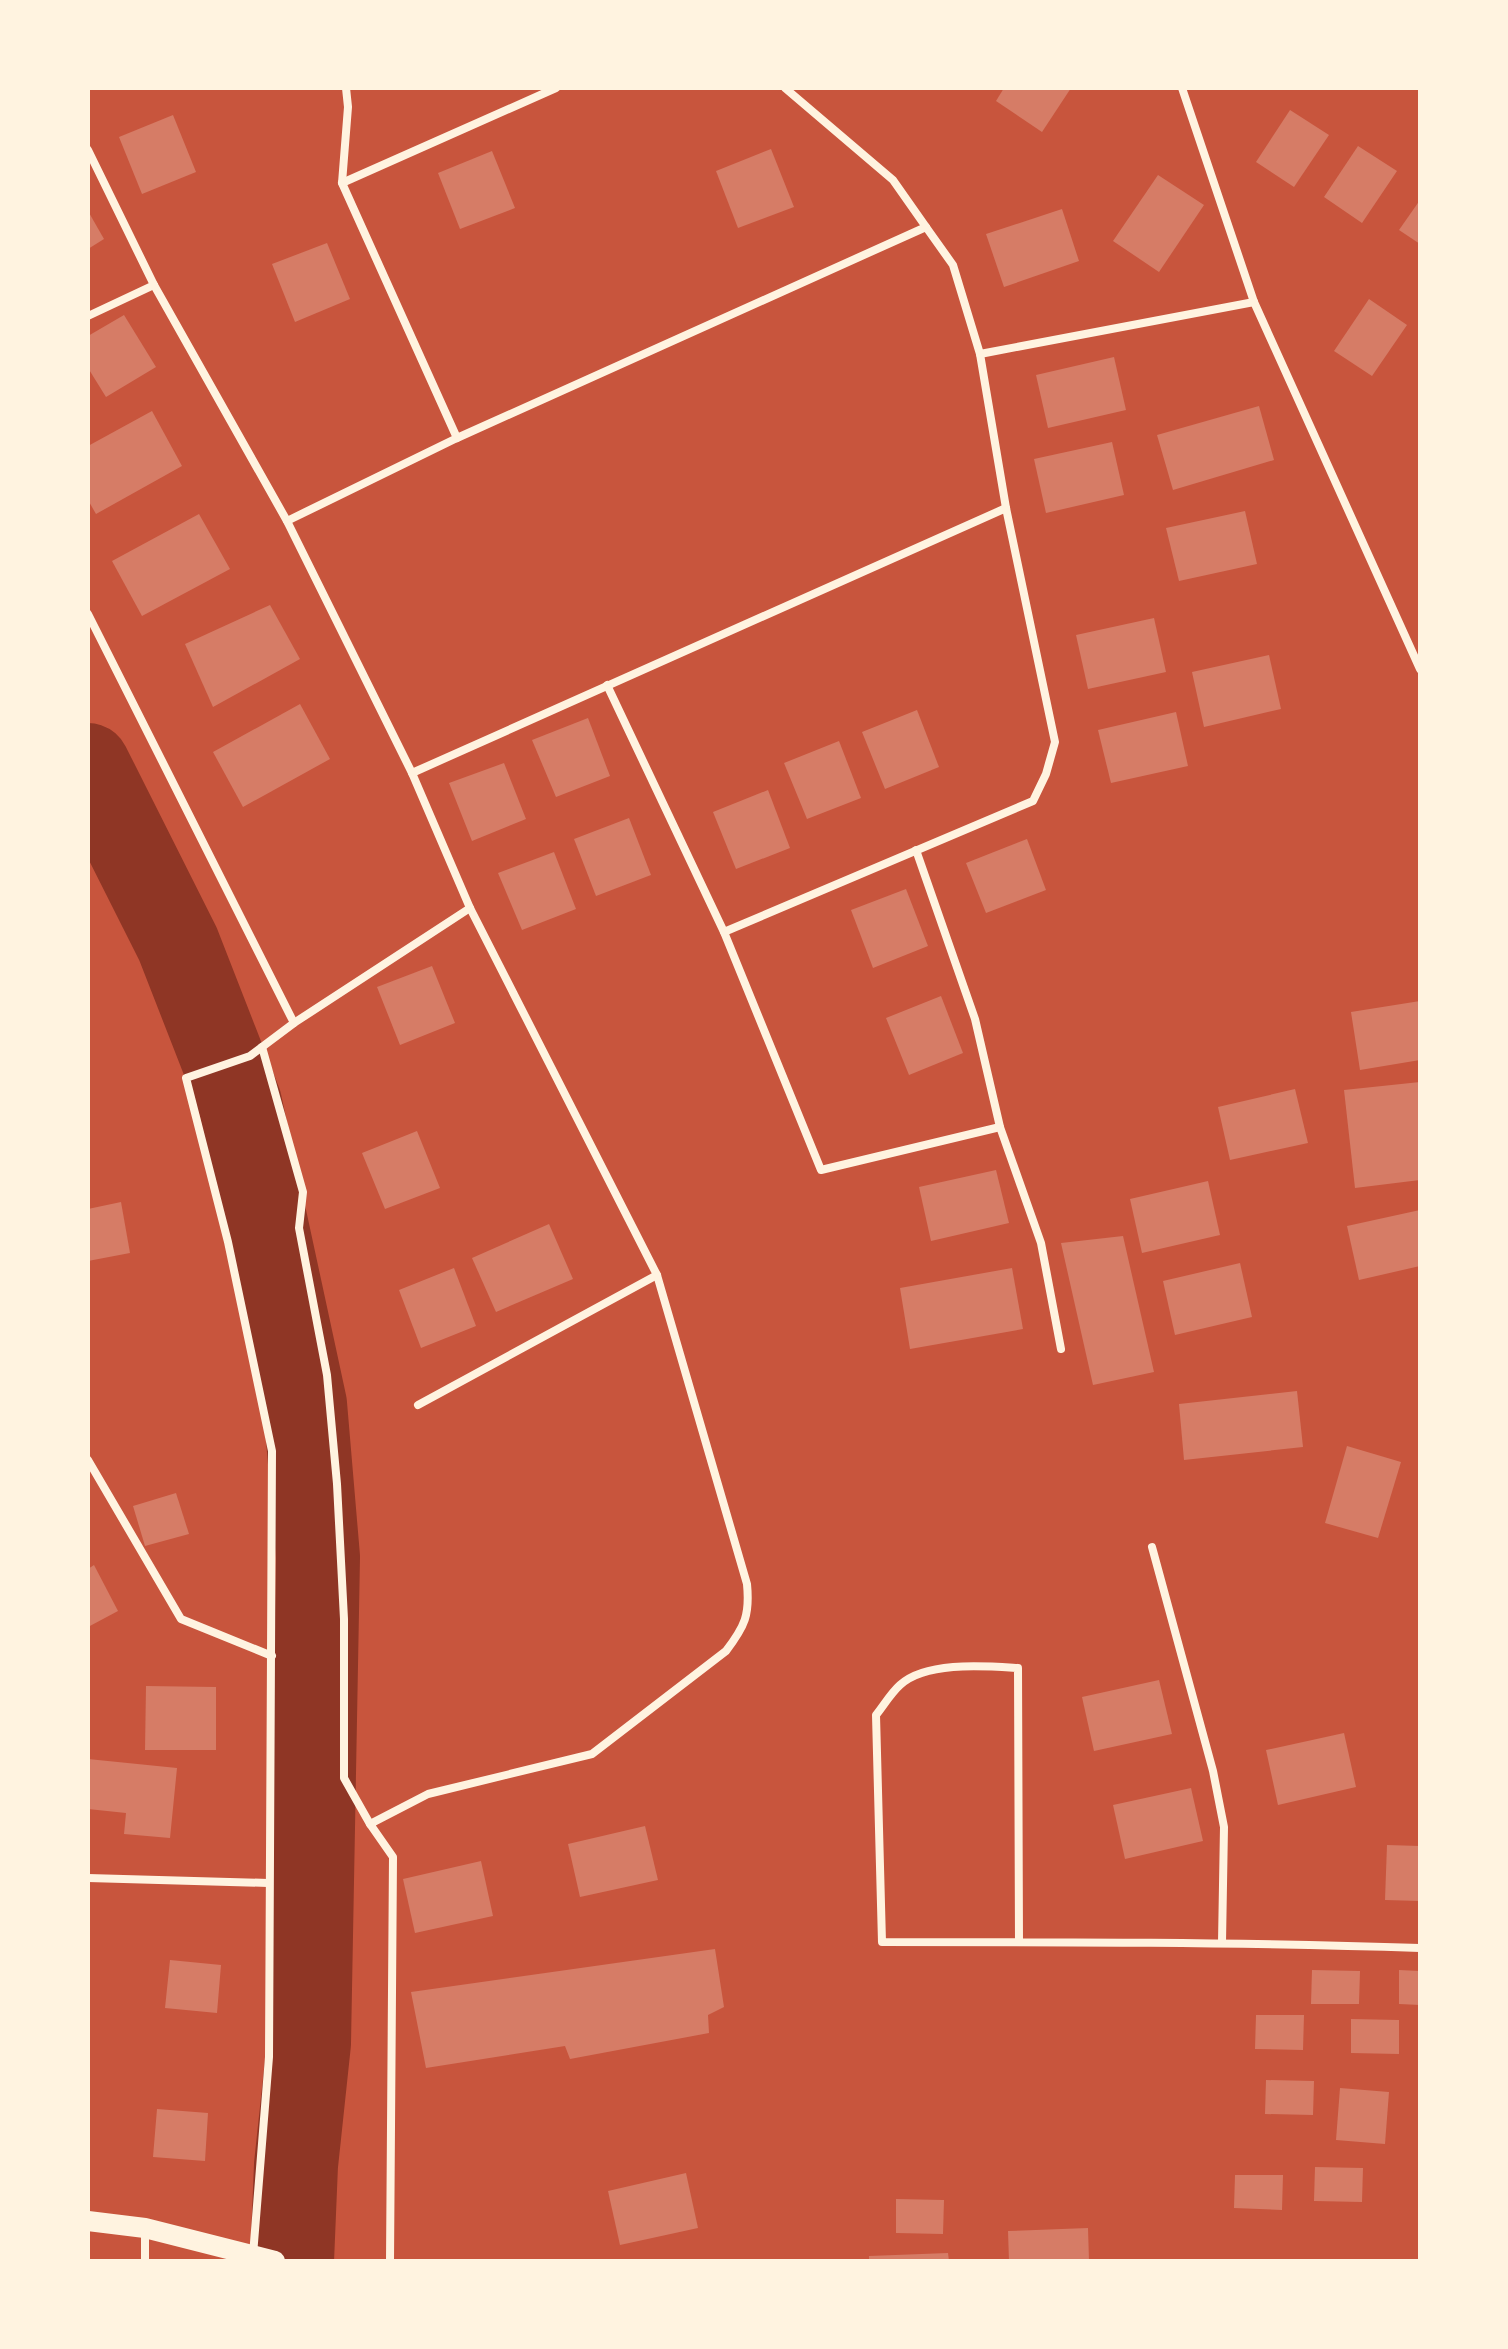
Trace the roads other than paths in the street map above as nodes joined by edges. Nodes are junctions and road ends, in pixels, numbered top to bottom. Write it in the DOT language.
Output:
graph roads {
  1 [pos="346,88"];
  2 [pos="556,88"];
  3 [pos="785,88"];
  4 [pos="1182,88"];
  5 [pos="88,150"];
  6 [pos="342,183"];
  7 [pos="926,227"];
  8 [pos="154,285"];
  9 [pos="1254,302"];
  10 [pos="88,316"];
  11 [pos="980,354"];
  12 [pos="457,438"];
  13 [pos="1006,508"];
  14 [pos="287,521"];
  15 [pos="88,614"];
  16 [pos="1420,669"];
  17 [pos="607,685"];
  18 [pos="412,773"];
  19 [pos="916,850"];
  20 [pos="470,908"];
  21 [pos="724,932"];
  22 [pos="294,1023"];
  23 [pos="262,1047"];
  24 [pos="1000,1127"];
  25 [pos="657,1275"];
  26 [pos="1061,1349"];
  27 [pos="418,1405"];
  28 [pos="88,1460"];
  29 [pos="1152,1547"];
  30 [pos="272,1656"];
  31 [pos="370,1824"];
  32 [pos="88,1878"];
  33 [pos="268,1883"];
  34 [pos="1019,1942"];
  35 [pos="1222,1942"];
  36 [pos="1420,1948"];
  37 [pos="88,2221"];
  38 [pos="145,2228"];
  39 [pos="265,2258"];
  40 [pos="145,2261"];
  41 [pos="390,2261"];
  1 -- 6 [label="street"];
  2 -- 6 [label="street"];
  3 -- 7 [label="street"];
  4 -- 9 [label="street"];
  5 -- 8 [label="street"];
  6 -- 12 [label="street"];
  7 -- 11 [label="street"];
  7 -- 12 [label="street"];
  8 -- 10 [label="street"];
  8 -- 14 [label="street"];
  9 -- 11 [label="street"];
  9 -- 16 [label="street"];
  11 -- 13 [label="street"];
  12 -- 14 [label="street"];
  13 -- 17 [label="street"];
  13 -- 19 [label="street"];
  14 -- 18 [label="street"];
  15 -- 22 [label="street"];
  17 -- 18 [label="street"];
  17 -- 21 [label="street"];
  18 -- 20 [label="street"];
  19 -- 21 [label="street"];
  19 -- 24 [label="street"];
  20 -- 22 [label="street"];
  20 -- 25 [label="street"];
  21 -- 24 [label="street"];
  22 -- 23 [label="street"];
  23 -- 30 [label="street"];
  23 -- 31 [label="street"];
  24 -- 26 [label="street"];
  25 -- 27 [label="street"];
  25 -- 31 [label="street"];
  28 -- 30 [label="street"];
  29 -- 35 [label="street"];
  30 -- 33 [label="street"];
  31 -- 41 [label="street"];
  32 -- 33 [label="street"];
  33 -- 39 [label="street"];
  34 -- 34 [label="street"];
  34 -- 35 [label="street"];
  35 -- 36 [label="street"];
  37 -- 38 [label="main road"];
  38 -- 39 [label="main road"];
  38 -- 40 [label="street"];
}
